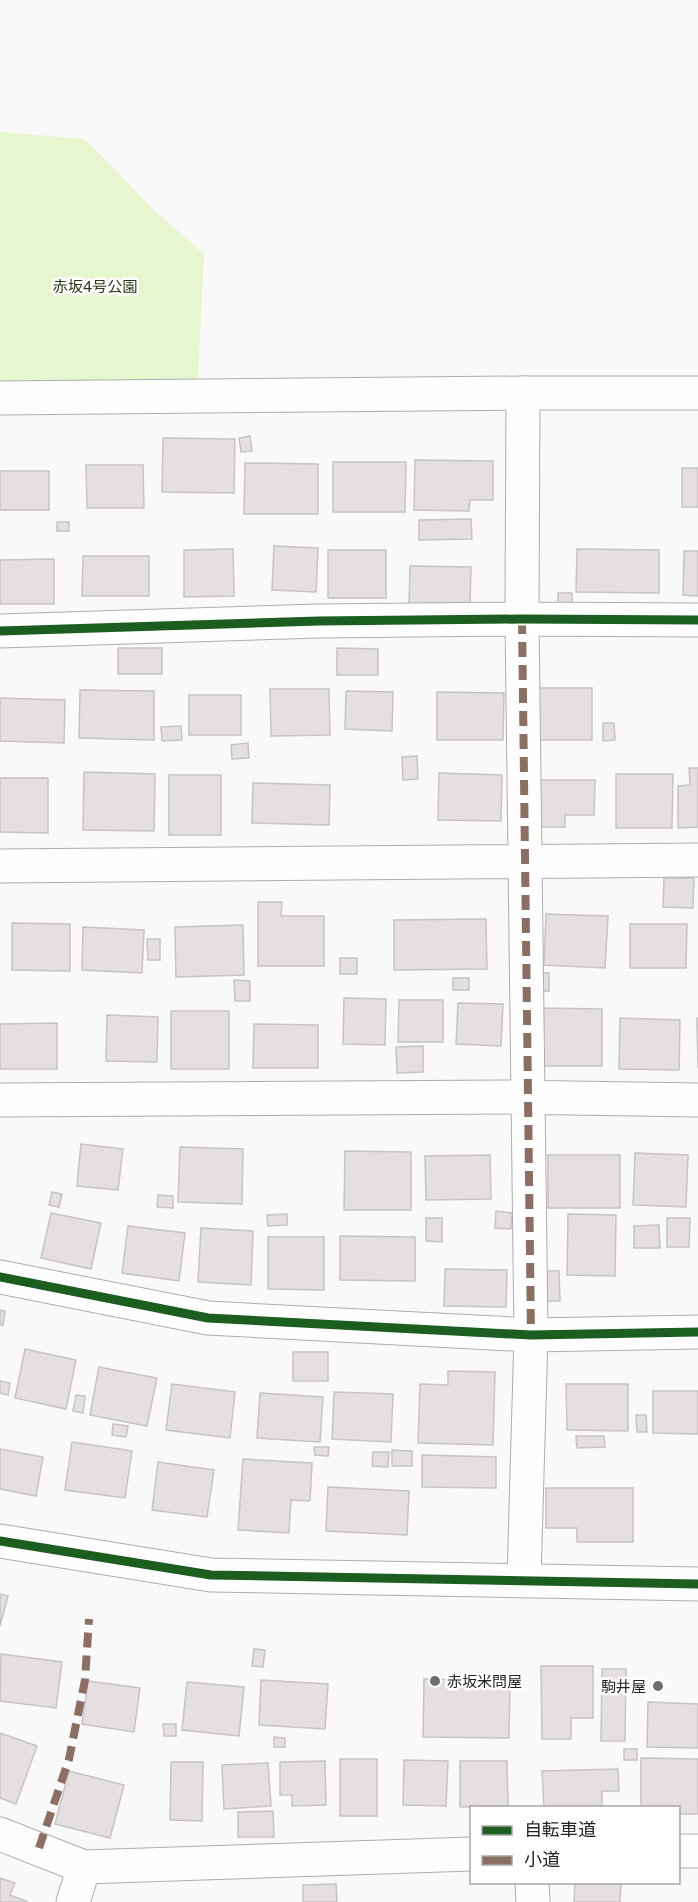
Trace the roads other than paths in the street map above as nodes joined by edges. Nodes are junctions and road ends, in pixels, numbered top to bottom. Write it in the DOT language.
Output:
graph roads {
  1 [pos="523,393"];
  2 [pos="698,393"];
  3 [pos="0,399"];
  4 [pos="522,619"];
  5 [pos="698,620"];
  6 [pos="0,631"];
  7 [pos="698,860"];
  8 [pos="525,861"];
  9 [pos="0,866"];
  10 [pos="529,1098"];
  11 [pos="0,1100"];
  12 [pos="698,1100"];
  13 [pos="0,1277"];
  14 [pos="698,1332"];
  15 [pos="531,1335"];
  16 [pos="0,1541"];
  17 [pos="524,1579"];
  18 [pos="698,1584"];
  19 [pos="0,1834"];
  20 [pos="680,1851"];
  21 [pos="698,1851"];
  22 [pos="470,1854"];
  23 [pos="84,1867"];
  24 [pos="532,1884"];
  25 [pos="73,1902"];
  26 [pos="533,1902"];
  1 -- 2 [label="street"];
  1 -- 3 [label="street"];
  1 -- 4 [label="street"];
  4 -- 5 [label="street"];
  4 -- 6 [label="street"];
  4 -- 8 [label="street"];
  7 -- 8 [label="street"];
  8 -- 9 [label="street"];
  8 -- 10 [label="street"];
  10 -- 11 [label="street"];
  10 -- 12 [label="street"];
  10 -- 15 [label="street"];
  13 -- 15 [label="street"];
  14 -- 15 [label="street"];
  15 -- 17 [label="street"];
  16 -- 17 [label="street"];
  17 -- 18 [label="street"];
  19 -- 23 [label="street"];
  20 -- 21 [label="street"];
  22 -- 23 [label="street"];
  23 -- 25 [label="street"];
  24 -- 26 [label="street"];
}
